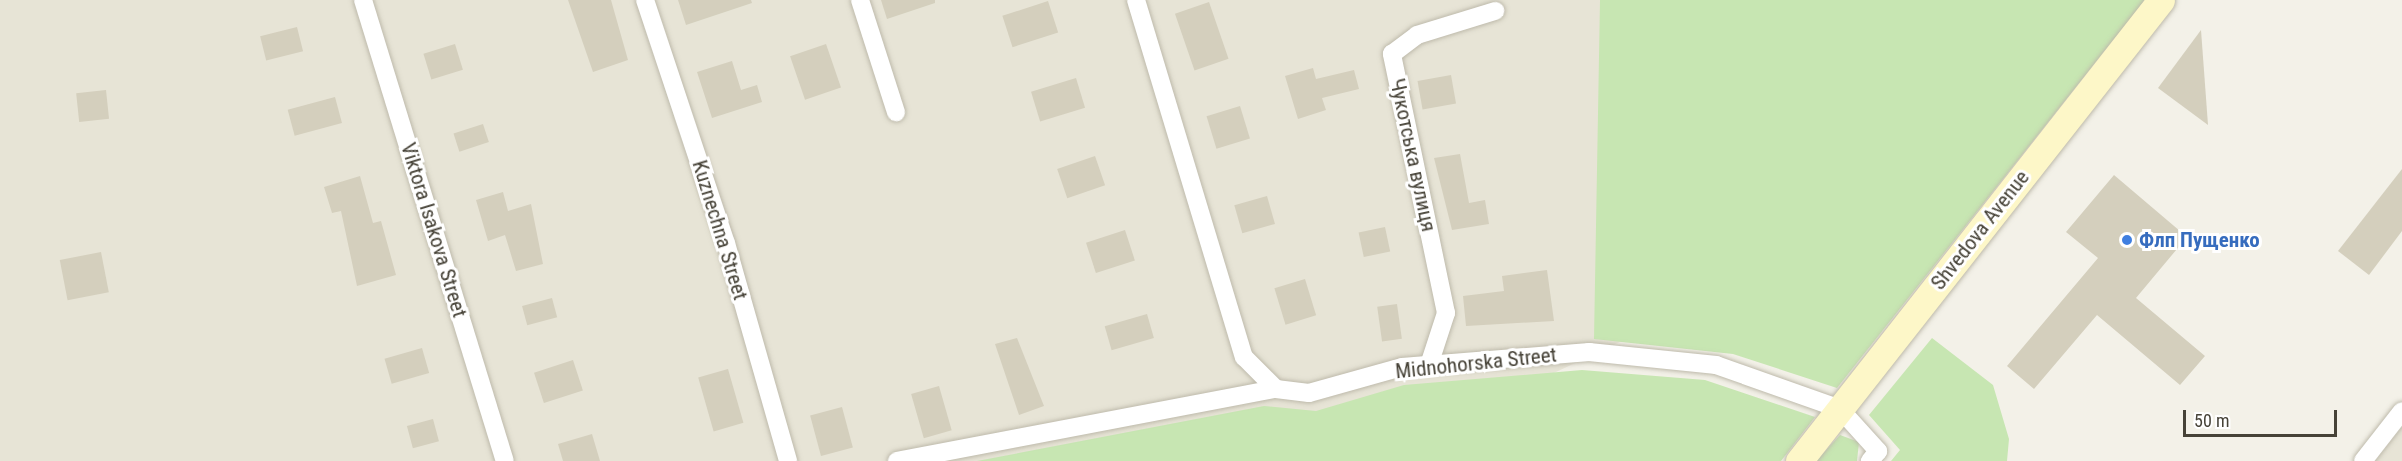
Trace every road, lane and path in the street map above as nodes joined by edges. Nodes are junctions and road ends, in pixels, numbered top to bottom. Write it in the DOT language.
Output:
graph roads {
  1 [pos="363,0"];
  2 [pos="645,0"];
  3 [pos="860,0"];
  4 [pos="1136,0"];
  5 [pos="2161,0"];
  6 [pos="1495,11"];
  7 [pos="896,112"];
  8 [pos="1429,365"];
  9 [pos="1276,389"];
  10 [pos="1840,409"];
  11 [pos="2402,411"];
  12 [pos="505,461"];
  13 [pos="788,461"];
  14 [pos="897,461"];
  15 [pos="1799,461"];
  16 [pos="1870,461"];
  17 [pos="2363,461"];
  1 -- 12 [label="street, Viktora Isakova Street"];
  2 -- 13 [label="street, Kuznechna Street"];
  3 -- 7 [label="street"];
  4 -- 9 [label="street"];
  5 -- 10 [label="street, Shvedova Avenue"];
  6 -- 8 [label="street, Чукотська вулиця"];
  8 -- 9 [label="street, Midnohorska Street"];
  8 -- 10 [label="street, Midnohorska Street"];
  9 -- 14 [label="street, Midnohorska Street"];
  10 -- 15 [label="street, Shvedova Avenue"];
  10 -- 16 [label="street, Midnohorska Street"];
  11 -- 17 [label="street"];
}
